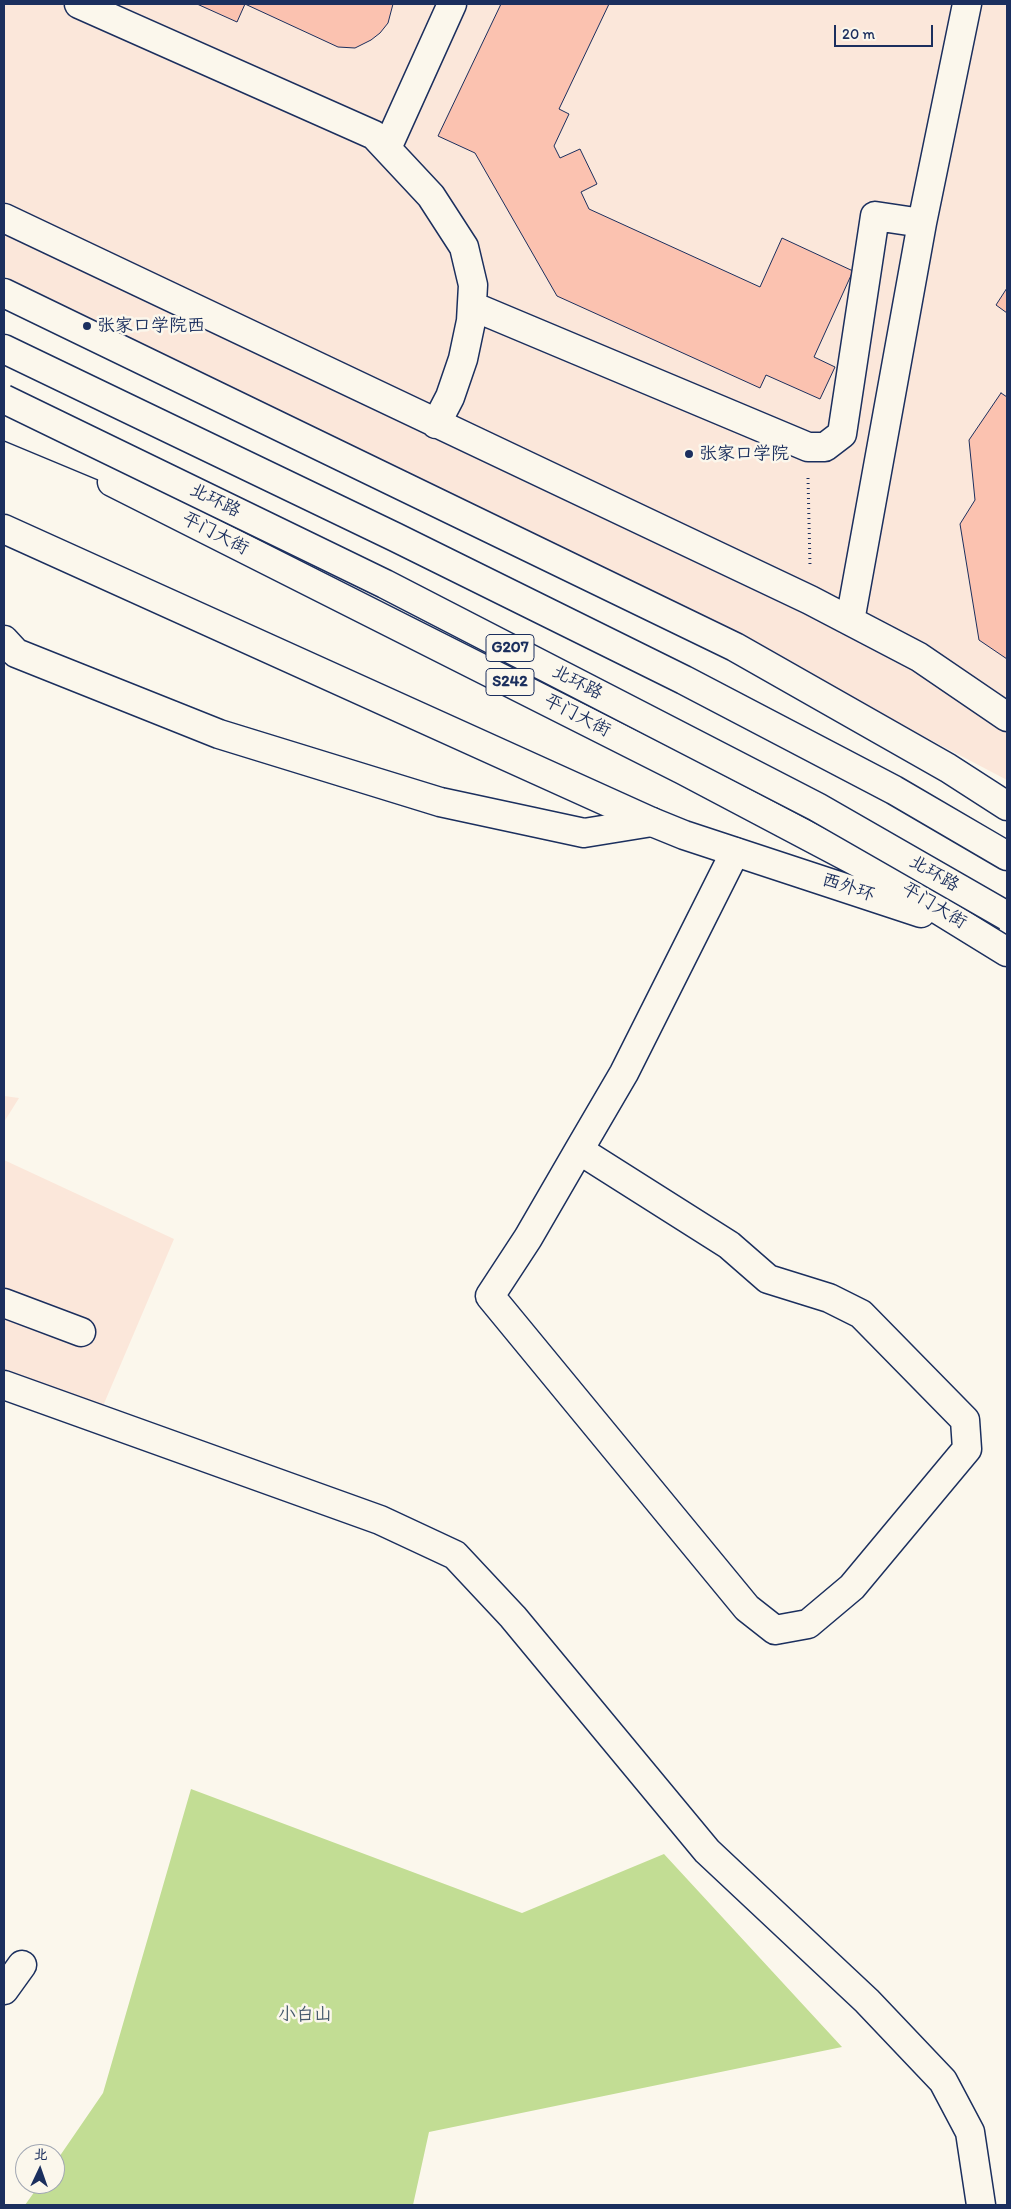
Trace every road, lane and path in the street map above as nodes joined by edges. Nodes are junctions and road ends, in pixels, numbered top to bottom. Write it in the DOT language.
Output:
graph roads {
  1 [pos="79,4"];
  2 [pos="452,4"];
  3 [pos="966,4"];
  4 [pos="387,148"];
  5 [pos="4,218"];
  6 [pos="922,223"];
  7 [pos="4,293"];
  8 [pos="472,306"];
  9 [pos="4,349"];
  10 [pos="4,399"];
  11 [pos="436,424"];
  12 [pos="4,426"];
  13 [pos="808,447"];
  14 [pos="4,529"];
  15 [pos="385,584"];
  16 [pos="810,600"];
  17 [pos="850,621"];
  18 [pos="4,640"];
  19 [pos="1007,717"];
  20 [pos="1007,806"];
  21 [pos="652,822"];
  22 [pos="735,852"];
  23 [pos="1007,856"];
  24 [pos="1007,906"];
  25 [pos="1007,916"];
  26 [pos="997,945"];
  27 [pos="579,1150"];
  28 [pos="4,1303"];
  29 [pos="81,1332"];
  30 [pos="4,1386"];
  31 [pos="22,1965"];
  32 [pos="4,1990"];
  33 [pos="981,2205"];
  1 -- 4 [label="main road"];
  2 -- 4 [label="main road"];
  3 -- 6 [label="main road"];
  4 -- 8 [label="main road"];
  5 -- 11 [label="main road"];
  6 -- 13 [label="main road"];
  6 -- 17 [label="main road"];
  7 -- 20 [label="main road"];
  8 -- 11 [label="main road"];
  8 -- 13 [label="main road"];
  9 -- 23 [label="main road, G207"];
  10 -- 15 [label="main road, 北环路 / G207, bridge"];
  11 -- 16 [label="main road"];
  12 -- 15 [label="main road, bridge"];
  12 -- 26 [label="main road, 平门大街 / S242"];
  13 -- 16 [label="path"];
  14 -- 21 [label="main road, 西外环"];
  15 -- 25 [label="main road, 北环路 / G207, bridge"];
  16 -- 17 [label="main road"];
  17 -- 19 [label="main road"];
  18 -- 21 [label="main road"];
  21 -- 22 [label="main road, 西外环"];
  22 -- 26 [label="main road, 西外环"];
  22 -- 27 [label="main road"];
  24 -- 26 [label="main road"];
  27 -- 27 [label="main road"];
  28 -- 29 [label="main road"];
  30 -- 33 [label="main road"];
  31 -- 32 [label="main road"];
}
